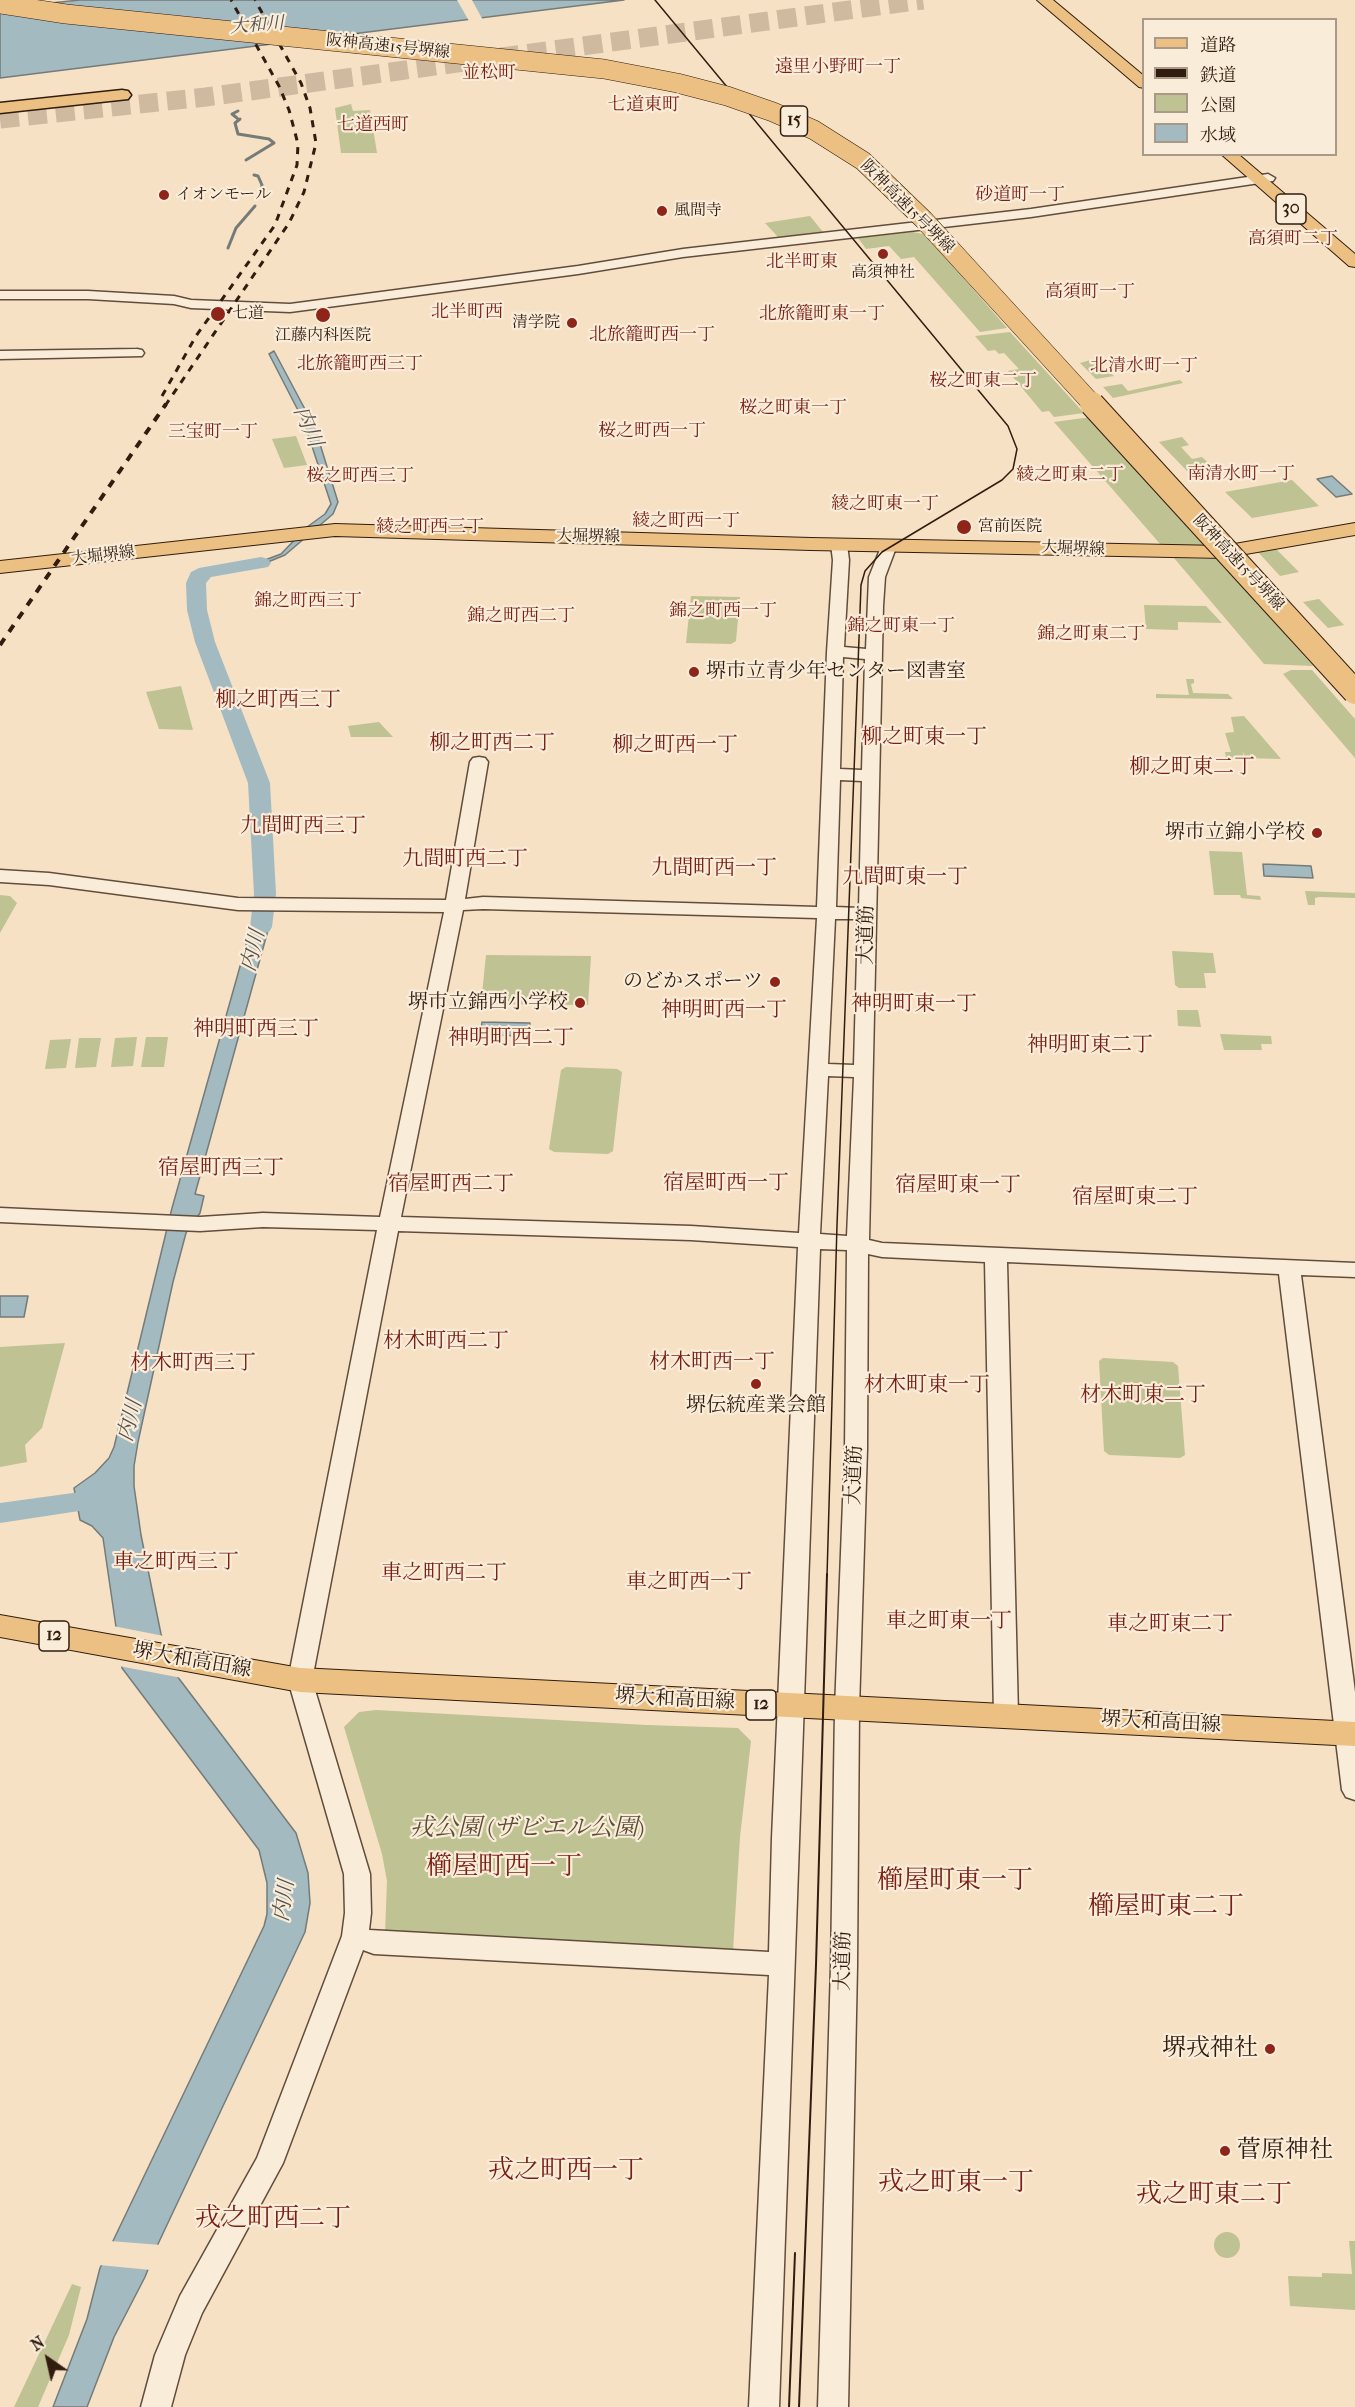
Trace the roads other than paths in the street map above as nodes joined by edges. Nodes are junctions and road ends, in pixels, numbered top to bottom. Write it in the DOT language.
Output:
graph roads {
  1 [pos="4,0"];
  2 [pos="1044,0"];
  3 [pos="1054,0"];
  4 [pos="0,4"];
  5 [pos="1142,74"];
  6 [pos="1142,83"];
  7 [pos="122,95"];
  8 [pos="0,108"];
  9 [pos="43,121"];
  10 [pos="0,122"];
  11 [pos="1231,156"];
  12 [pos="1242,156"];
  13 [pos="1263,179"];
  14 [pos="933,225"];
  15 [pos="1355,252"];
  16 [pos="1355,262"];
  17 [pos="0,295"];
  18 [pos="137,353"];
  19 [pos="0,355"];
  20 [pos="1355,529"];
  21 [pos="838,545"];
  22 [pos="889,545"];
  23 [pos="1231,550"];
  24 [pos="0,567"];
  25 [pos="835,652"];
  26 [pos="874,654"];
  27 [pos="1355,678"];
  28 [pos="1355,682"];
  29 [pos="1355,694"];
  30 [pos="479,762"];
  31 [pos="832,774"];
  32 [pos="870,776"];
  33 [pos="0,876"];
  34 [pos="455,905"];
  35 [pos="826,913"];
  36 [pos="867,914"];
  37 [pos="818,1070"];
  38 [pos="864,1071"];
  39 [pos="0,1215"];
  40 [pos="391,1223"];
  41 [pos="810,1240"];
  42 [pos="858,1244"];
  43 [pos="996,1255"];
  44 [pos="1289,1268"];
  45 [pos="1355,1270"];
  46 [pos="0,1626"];
  47 [pos="300,1680"];
  48 [pos="791,1706"];
  49 [pos="848,1709"];
  50 [pos="1006,1715"];
  51 [pos="1351,1734"];
  52 [pos="1355,1790"];
  53 [pos="355,1936"];
  54 [pos="783,1964"];
  55 [pos="156,2407"];
  56 [pos="764,2407"];
  57 [pos="833,2407"];
  1 -- 28 [label="highway, 阪神高速15号堺線 / 15, bridge"];
  2 -- 6 [label="main road"];
  3 -- 5 [label="main road"];
  4 -- 29 [label="highway, 阪神高速15号堺線 / 15, bridge"];
  7 -- 8 [label="highway"];
  9 -- 10 [label="highway"];
  11 -- 13 [label="main road, 30"];
  12 -- 13 [label="main road, 30"];
  13 -- 14 [label="street"];
  13 -- 15 [label="main road, 30"];
  13 -- 16 [label="main road, 30"];
  14 -- 17 [label="street"];
  14 -- 23 [label="street"];
  18 -- 19 [label="street"];
  20 -- 23 [label="main road, 大堀堺線"];
  21 -- 22 [label="main road, 大堀堺線"];
  21 -- 24 [label="main road, 大堀堺線"];
  21 -- 25 [label="street, 大道筋"];
  22 -- 23 [label="main road, 大堀堺線"];
  22 -- 26 [label="street, 大道筋"];
  23 -- 27 [label="street"];
  23 -- 29 [label="street"];
  25 -- 26 [label="street"];
  25 -- 31 [label="street, 大道筋"];
  26 -- 32 [label="street, 大道筋"];
  30 -- 34 [label="street"];
  31 -- 32 [label="street"];
  31 -- 35 [label="street, 大道筋"];
  32 -- 36 [label="street, 大道筋"];
  33 -- 34 [label="street"];
  34 -- 35 [label="street"];
  34 -- 40 [label="street"];
  35 -- 36 [label="street"];
  35 -- 37 [label="street, 大道筋"];
  36 -- 38 [label="street, 大道筋"];
  37 -- 38 [label="street"];
  37 -- 41 [label="street, 大道筋"];
  38 -- 42 [label="street, 大道筋"];
  39 -- 40 [label="street"];
  40 -- 41 [label="street"];
  40 -- 47 [label="street"];
  41 -- 42 [label="street"];
  41 -- 48 [label="street, 大道筋"];
  42 -- 43 [label="street"];
  42 -- 49 [label="street, 大道筋"];
  43 -- 44 [label="street"];
  43 -- 50 [label="street"];
  44 -- 45 [label="street"];
  44 -- 51 [label="street"];
  46 -- 47 [label="main road, 堺大和高田線 / 12"];
  47 -- 48 [label="main road, 堺大和高田線 / 12"];
  47 -- 53 [label="street"];
  48 -- 49 [label="main road, 堺大和高田線 / 12"];
  48 -- 54 [label="street, 大道筋"];
  49 -- 50 [label="main road, 堺大和高田線 / 12"];
  49 -- 57 [label="street, 大道筋"];
  50 -- 51 [label="main road, 堺大和高田線 / 12"];
  51 -- 52 [label="street"];
  53 -- 54 [label="street"];
  53 -- 55 [label="street"];
  54 -- 56 [label="street, 大道筋"];
}
